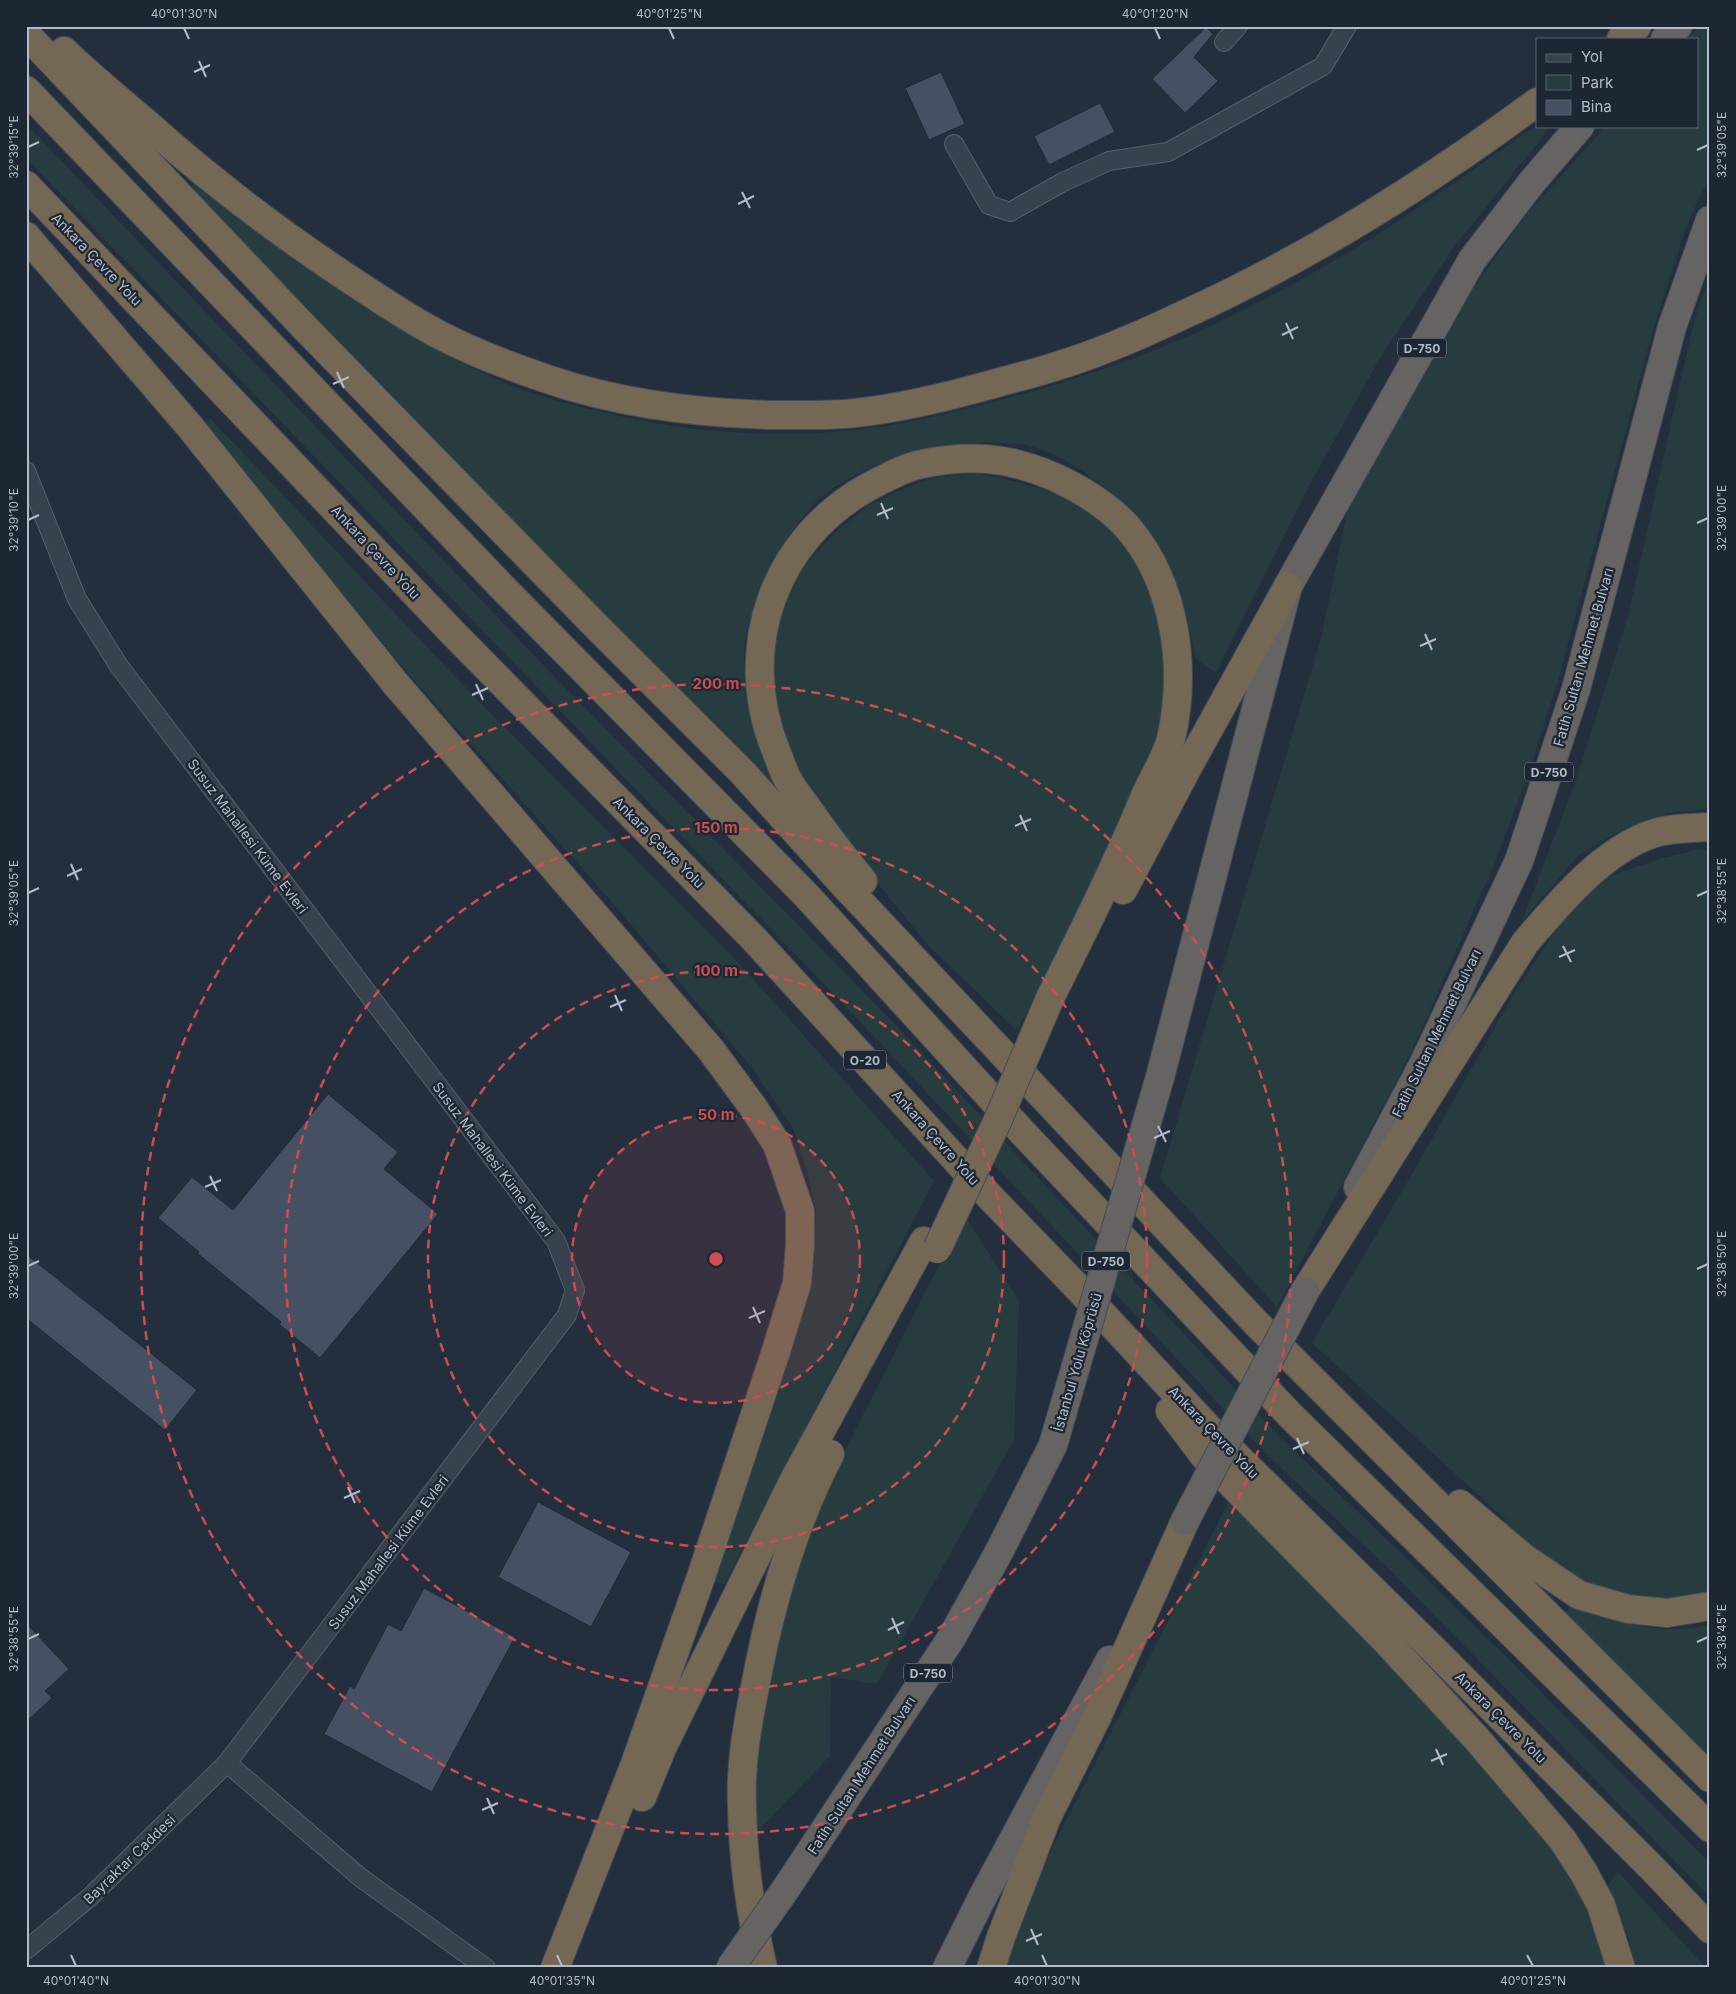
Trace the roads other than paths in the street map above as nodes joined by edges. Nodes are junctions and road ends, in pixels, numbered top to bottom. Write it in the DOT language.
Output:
graph roads {
  1 [pos="40,26"];
  2 [pos="1238,26"];
  3 [pos="1346,26"];
  4 [pos="1636,26"];
  5 [pos="1678,26"];
  6 [pos="26,34"];
  7 [pos="1622,38"];
  8 [pos="1666,38"];
  9 [pos="1224,42"];
  10 [pos="26,90"];
  11 [pos="1536,103"];
  12 [pos="1578,128"];
  13 [pos="954,144"];
  14 [pos="26,185"];
  15 [pos="1710,220"];
  16 [pos="26,236"];
  17 [pos="26,471"];
  18 [pos="1288,586"];
  19 [pos="1710,827"];
  20 [pos="1058,999"];
  21 [pos="1106,1162"];
  22 [pos="930,1245"];
  23 [pos="1079,1289"];
  24 [pos="1305,1291"];
  25 [pos="1256,1323"];
  26 [pos="1053,1445"];
  27 [pos="1185,1521"];
  28 [pos="1710,1606"];
  29 [pos="227,1763"];
  30 [pos="1710,1778"];
  31 [pos="1710,1828"];
  32 [pos="1710,1929"];
  33 [pos="26,1950"];
  34 [pos="486,1968"];
  35 [pos="555,1968"];
  36 [pos="575,1968"];
  37 [pos="730,1968"];
  38 [pos="764,1968"];
  39 [pos="947,1968"];
  40 [pos="991,1968"];
  41 [pos="1621,1968"];
  1 -- 11 [label="highway"];
  2 -- 9 [label="street"];
  3 -- 13 [label="street"];
  4 -- 7 [label="highway"];
  5 -- 8 [label="highway"];
  6 -- 21 [label="highway"];
  10 -- 31 [label="highway"];
  12 -- 18 [label="highway, D-750"];
  14 -- 23 [label="highway, Ankara Çevre Yolu / O-20"];
  15 -- 24 [label="highway, Fatih Sultan Mehmet Bulvarı / D-750"];
  16 -- 35 [label="highway"];
  17 -- 29 [label="street, Susuz Mahallesi Küme Evleri"];
  18 -- 20 [label="highway"];
  18 -- 26 [label="highway, İstanbul Yolu Köprüsü / D-750, bridge"];
  19 -- 24 [label="highway"];
  20 -- 21 [label="highway"];
  20 -- 22 [label="highway, bridge"];
  21 -- 25 [label="highway"];
  22 -- 36 [label="highway"];
  22 -- 38 [label="highway"];
  23 -- 32 [label="highway, Ankara Çevre Yolu / O-20"];
  23 -- 41 [label="highway"];
  24 -- 27 [label="highway, D-750, bridge"];
  25 -- 28 [label="highway"];
  25 -- 30 [label="highway"];
  26 -- 37 [label="highway, Fatih Sultan Mehmet Bulvarı / D-750, bridge"];
  27 -- 39 [label="highway, D-750"];
  27 -- 40 [label="highway"];
  29 -- 33 [label="street, Bayraktar Caddesi"];
  29 -- 34 [label="street"];
}
